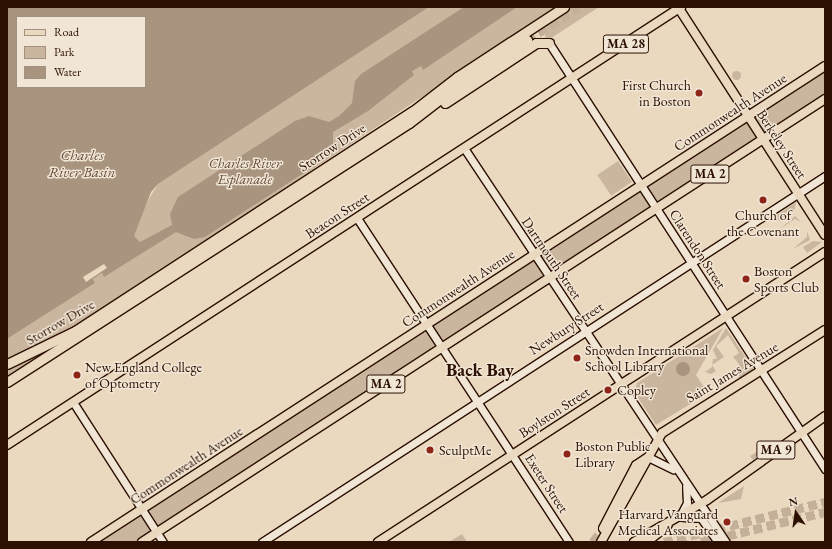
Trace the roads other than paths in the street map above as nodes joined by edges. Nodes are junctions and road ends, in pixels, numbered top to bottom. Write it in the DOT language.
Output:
graph roads {
  1 [pos="564,7"];
  2 [pos="570,7"];
  3 [pos="679,8"];
  4 [pos="545,19"];
  5 [pos="527,40"];
  6 [pos="549,43"];
  7 [pos="825,66"];
  8 [pos="572,78"];
  9 [pos="825,98"];
  10 [pos="748,116"];
  11 [pos="409,123"];
  12 [pos="763,139"];
  13 [pos="464,148"];
  14 [pos="825,176"];
  15 [pos="641,185"];
  16 [pos="798,193"];
  17 [pos="656,208"];
  18 [pos="358,218"];
  19 [pos="825,235"];
  20 [pos="825,252"];
  21 [pos="535,254"];
  22 [pos="691,262"];
  23 [pos="550,277"];
  24 [pos="727,316"];
  25 [pos="428,324"];
  26 [pos="825,330"];
  27 [pos="585,331"];
  28 [pos="443,346"];
  29 [pos="40,363"];
  30 [pos="7,364"];
  31 [pos="762,371"];
  32 [pos="7,382"];
  33 [pos="620,386"];
  34 [pos="7,387"];
  35 [pos="478,401"];
  36 [pos="73,402"];
  37 [pos="825,416"];
  38 [pos="800,431"];
  39 [pos="656,441"];
  40 [pos="7,445"];
  41 [pos="513,455"];
  42 [pos="648,457"];
  43 [pos="825,468"];
  44 [pos="678,473"];
  45 [pos="685,483"];
  46 [pos="700,504"];
  47 [pos="142,509"];
  48 [pos="679,517"];
  49 [pos="667,524"];
  50 [pos="157,532"];
  51 [pos="106,533"];
  52 [pos="603,537"];
  53 [pos="91,542"];
  54 [pos="95,542"];
  55 [pos="142,542"];
  56 [pos="162,542"];
  57 [pos="262,542"];
  58 [pos="378,542"];
  59 [pos="569,542"];
  60 [pos="634,542"];
  61 [pos="645,542"];
  62 [pos="718,542"];
  63 [pos="726,542"];
  1 -- 4 [label="highway, Storrow Drive"];
  2 -- 4 [label="highway"];
  3 -- 8 [label="main road, Beacon Street / MA 28"];
  3 -- 10 [label="main road, Berkeley Street"];
  4 -- 30 [label="highway, Storrow Drive"];
  5 -- 11 [label="highway, Storrow Drive"];
  6 -- 8 [label="main road, Clarendon Street"];
  6 -- 11 [label="highway"];
  7 -- 10 [label="main road, Commonwealth Avenue / MA 2"];
  8 -- 13 [label="main road, Beacon Street"];
  8 -- 15 [label="main road, Clarendon Street"];
  9 -- 12 [label="main road, MA 2"];
  10 -- 12 [label="main road, Berkeley Street"];
  10 -- 15 [label="main road, Commonwealth Avenue / MA 2"];
  11 -- 29 [label="highway, Storrow Drive"];
  12 -- 16 [label="main road, Berkeley Street"];
  12 -- 17 [label="main road, MA 2"];
  13 -- 18 [label="main road, Beacon Street"];
  13 -- 21 [label="main road, Dartmouth Street"];
  14 -- 16 [label="main road, Newbury Street"];
  15 -- 17 [label="main road, Clarendon Street"];
  15 -- 21 [label="main road, Commonwealth Avenue / MA 2"];
  16 -- 19 [label="main road, Berkeley Street"];
  16 -- 22 [label="main road, Newbury Street"];
  17 -- 22 [label="main road, Clarendon Street"];
  17 -- 23 [label="main road, MA 2"];
  18 -- 25 [label="main road, Exeter Street"];
  18 -- 36 [label="main road, Beacon Street"];
  20 -- 24 [label="main road, Boylston Street"];
  21 -- 23 [label="main road, Dartmouth Street"];
  21 -- 25 [label="main road, Commonwealth Avenue / MA 2"];
  22 -- 24 [label="main road, Clarendon Street"];
  22 -- 27 [label="main road, Newbury Street"];
  23 -- 27 [label="main road, Dartmouth Street"];
  23 -- 28 [label="main road, MA 2"];
  24 -- 31 [label="main road, Clarendon Street"];
  24 -- 33 [label="main road, Boylston Street"];
  25 -- 28 [label="main road, Exeter Street"];
  25 -- 47 [label="main road, Commonwealth Avenue / MA 2"];
  26 -- 31 [label="main road, Saint James Avenue"];
  27 -- 33 [label="main road, Dartmouth Street"];
  27 -- 35 [label="main road, Newbury Street"];
  28 -- 35 [label="main road, Exeter Street"];
  28 -- 50 [label="main road, MA 2"];
  29 -- 32 [label="highway, Storrow Drive"];
  29 -- 34 [label="highway"];
  31 -- 38 [label="main road, Clarendon Street"];
  31 -- 39 [label="main road, Saint James Avenue"];
  33 -- 39 [label="main road, Dartmouth Street"];
  33 -- 41 [label="main road, Boylston Street"];
  35 -- 41 [label="main road, Exeter Street"];
  35 -- 57 [label="main road, Newbury Street"];
  36 -- 40 [label="main road, Beacon Street"];
  36 -- 47 [label="main road"];
  37 -- 38 [label="main road, MA 9"];
  38 -- 43 [label="main road, Clarendon Street"];
  38 -- 46 [label="main road, MA 9"];
  39 -- 42 [label="main road"];
  39 -- 44 [label="main road, Dartmouth Street"];
  41 -- 58 [label="main road, Boylston Street"];
  41 -- 59 [label="main road, Exeter Street"];
  42 -- 44 [label="main road"];
  42 -- 52 [label="highway"];
  44 -- 45 [label="main road, Dartmouth Street"];
  45 -- 46 [label="main road, Dartmouth Street"];
  45 -- 48 [label="main road"];
  46 -- 48 [label="main road, MA 9"];
  46 -- 63 [label="main road, Dartmouth Street"];
  47 -- 50 [label="main road"];
  47 -- 51 [label="main road, Commonwealth Avenue / MA 2"];
  48 -- 49 [label="main road, MA 9"];
  48 -- 62 [label="main road"];
  49 -- 60 [label="main road, MA 9"];
  49 -- 61 [label="highway"];
  50 -- 55 [label="main road, MA 2"];
  50 -- 56 [label="main road"];
  51 -- 53 [label="main road, Commonwealth Avenue"];
  51 -- 54 [label="main road, Commonwealth Avenue / MA 2"];
}
